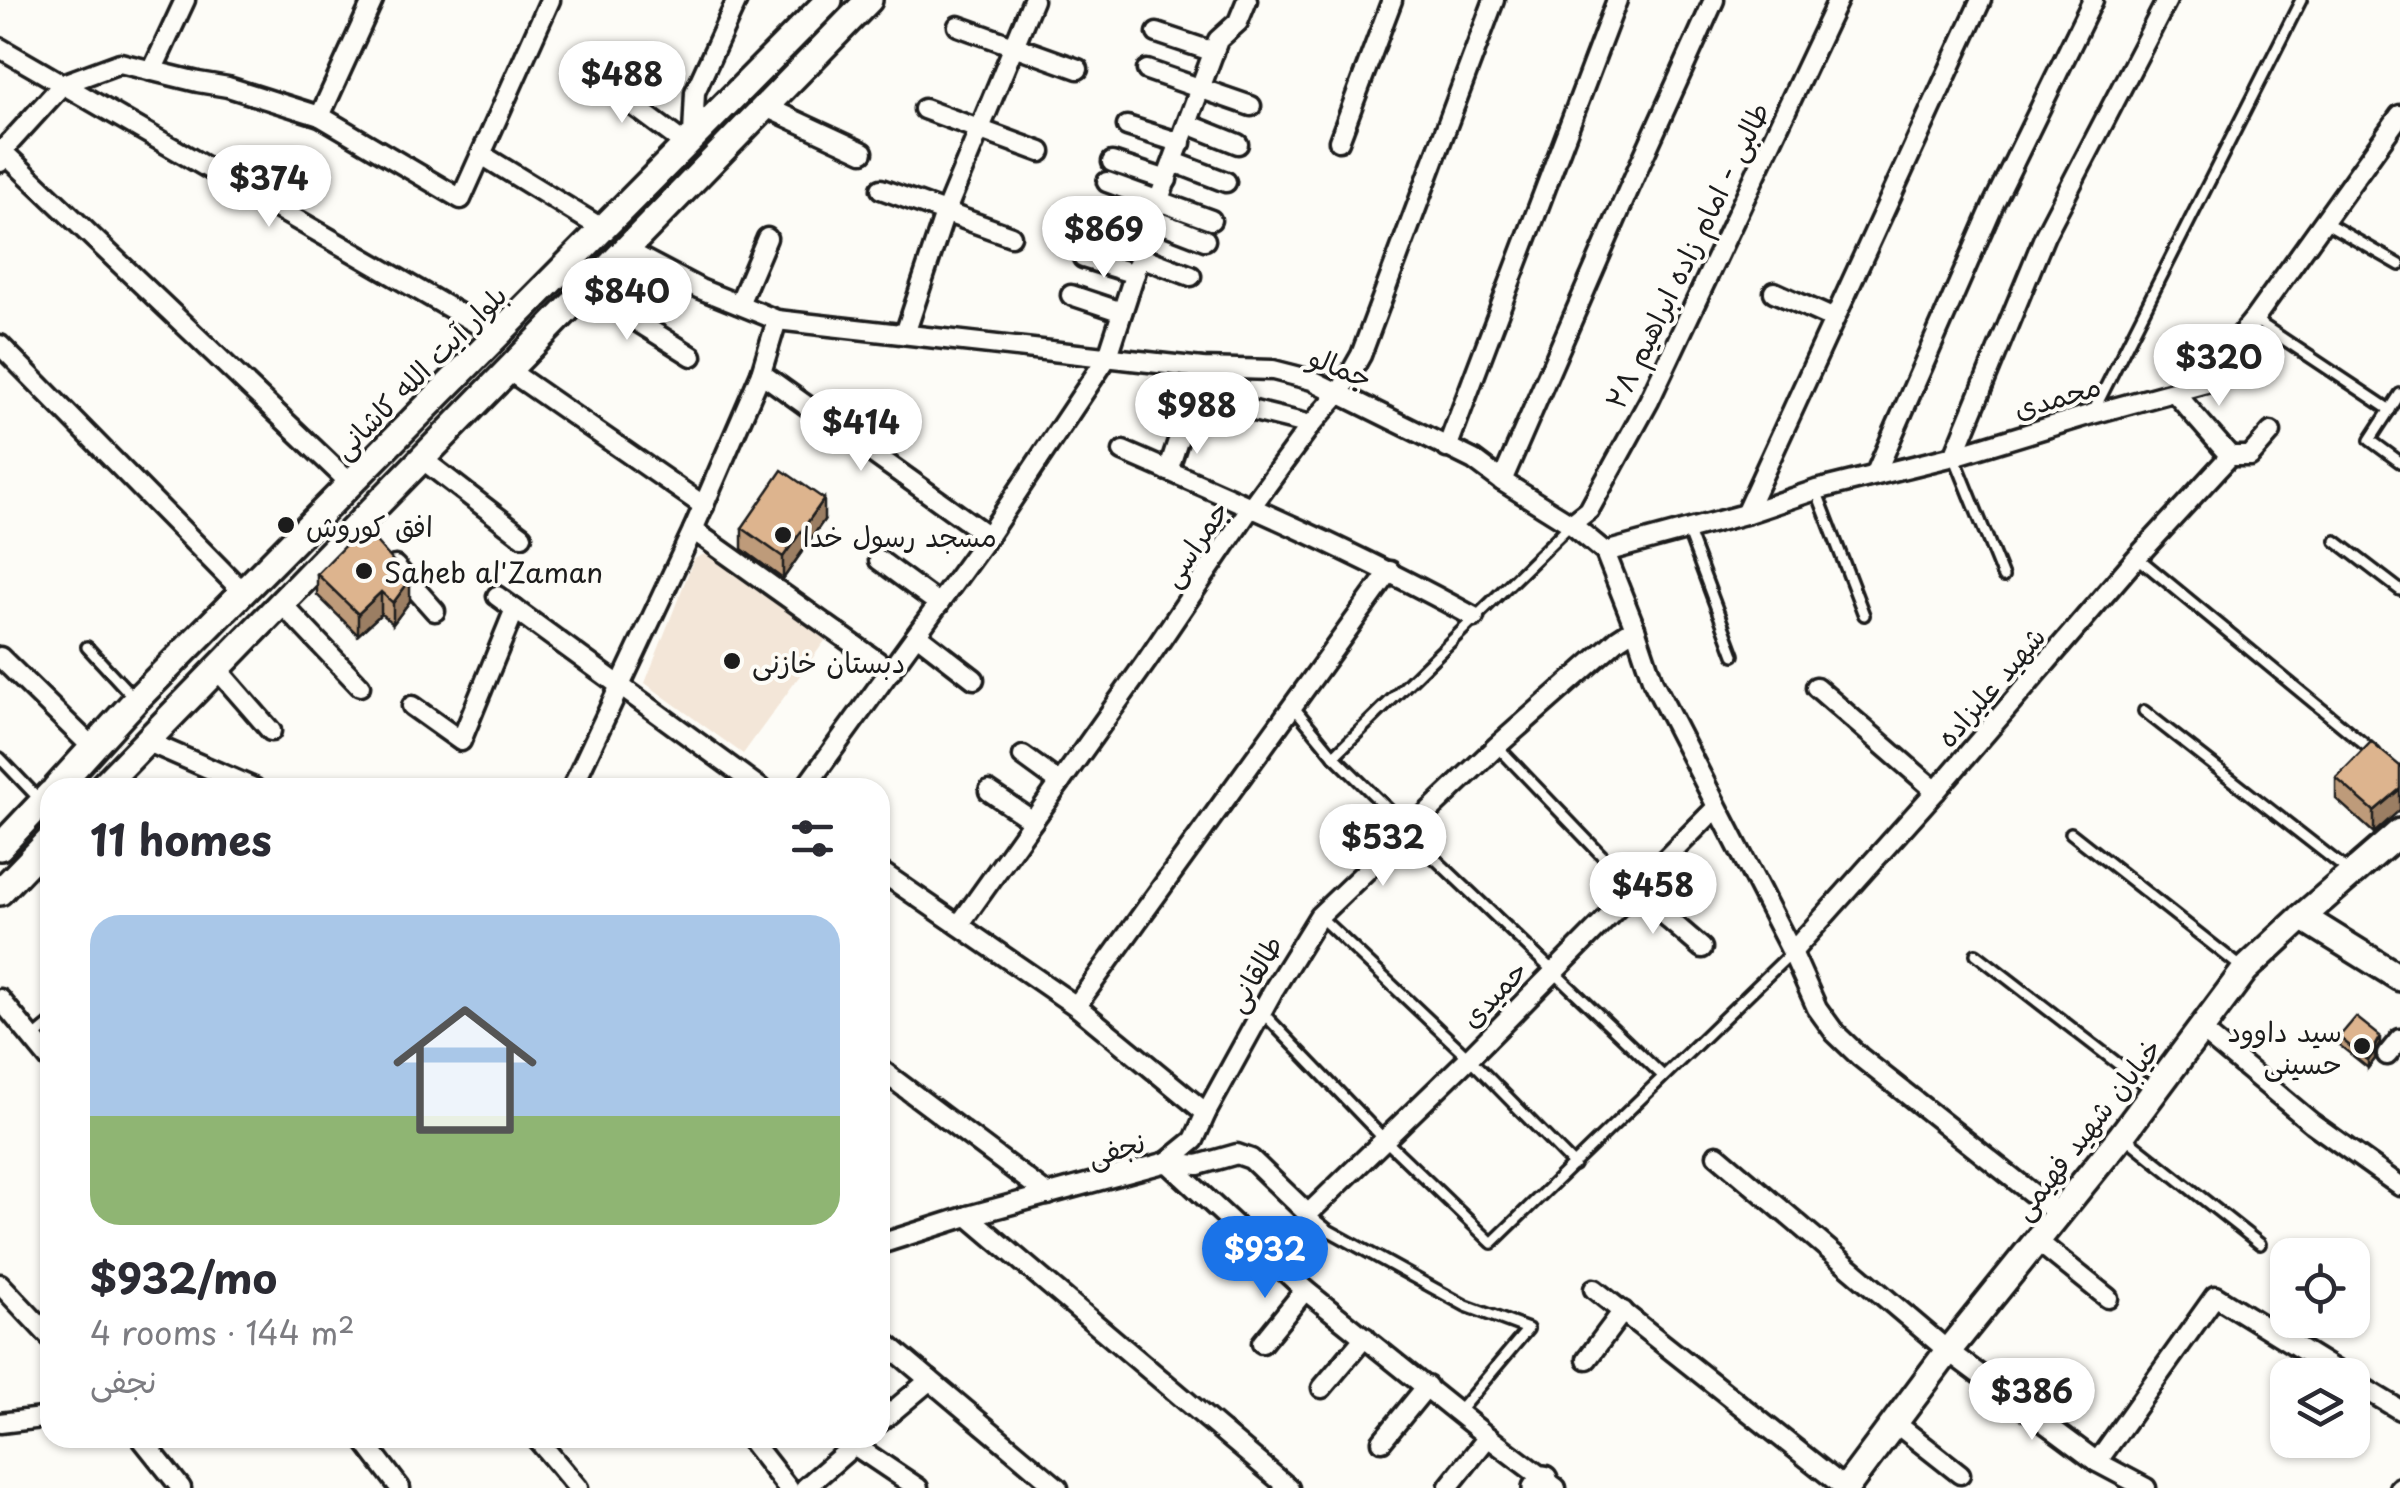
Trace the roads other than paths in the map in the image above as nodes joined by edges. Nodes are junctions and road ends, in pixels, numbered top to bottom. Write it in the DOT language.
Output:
graph roads {
  1 [pos="373,0"];
  2 [pos="550,0"];
  3 [pos="737,0"];
  4 [pos="828,0"];
  5 [pos="869,0"];
  6 [pos="1032,0"];
  7 [pos="1247,0"];
  8 [pos="1392,0"];
  9 [pos="1494,0"];
  10 [pos="1617,0"];
  11 [pos="1714,0"];
  12 [pos="1838,0"];
  13 [pos="1982,0"];
  14 [pos="2093,0"];
  15 [pos="2167,0"];
  16 [pos="2301,0"];
  17 [pos="177,2"];
  18 [pos="958,26"];
  19 [pos="1158,33"];
  20 [pos="1014,46"];
  21 [pos="0,48"];
  22 [pos="1214,52"];
  23 [pos="1078,70"];
  24 [pos="1146,70"];
  25 [pos="152,71"];
  26 [pos="587,71"];
  27 [pos="63,84"];
  28 [pos="1201,87"];
  29 [pos="1251,106"];
  30 [pos="766,107"];
  31 [pos="924,109"];
  32 [pos="2400,115"];
  33 [pos="320,116"];
  34 [pos="1188,124"];
  35 [pos="1126,126"];
  36 [pos="980,130"];
  37 [pos="689,139"];
  38 [pos="1339,140"];
  39 [pos="1180,143"];
  40 [pos="1238,144"];
  41 [pos="863,152"];
  42 [pos="1041,152"];
  43 [pos="1,154"];
  44 [pos="482,155"];
  45 [pos="1112,162"];
  46 [pos="1170,171"];
  47 [pos="1108,182"];
  48 [pos="1226,182"];
  49 [pos="881,189"];
  50 [pos="1159,199"];
  51 [pos="945,213"];
  52 [pos="1094,220"];
  53 [pos="1212,220"];
  54 [pos="2323,221"];
  55 [pos="1150,228"];
  56 [pos="603,229"];
  57 [pos="1011,236"];
  58 [pos="768,238"];
  59 [pos="1206,240"];
  60 [pos="626,250"];
  61 [pos="1082,258"];
  62 [pos="1138,265"];
  63 [pos="2400,265"];
  64 [pos="1191,276"];
  65 [pos="587,290"];
  66 [pos="1774,292"];
  67 [pos="1071,295"];
  68 [pos="738,304"];
  69 [pos="1122,312"];
  70 [pos="1834,319"];
  71 [pos="2254,319"];
  72 [pos="777,320"];
  73 [pos="905,334"];
  74 [pos="498,336"];
  75 [pos="0,345"];
  76 [pos="692,356"];
  77 [pos="1108,356"];
  78 [pos="1202,368"];
  79 [pos="508,370"];
  80 [pos="761,373"];
  81 [pos="1340,392"];
  82 [pos="2175,393"];
  83 [pos="2400,394"];
  84 [pos="1193,396"];
  85 [pos="2390,410"];
  86 [pos="2092,414"];
  87 [pos="1311,426"];
  88 [pos="2272,432"];
  89 [pos="1447,448"];
  90 [pos="1123,452"];
  91 [pos="1954,456"];
  92 [pos="2230,456"];
  93 [pos="422,459"];
  94 [pos="2400,462"];
  95 [pos="1168,471"];
  96 [pos="1875,474"];
  97 [pos="1502,481"];
  98 [pos="350,483"];
  99 [pos="1816,490"];
  100 [pos="704,506"];
  101 [pos="1252,507"];
  102 [pos="1745,514"];
  103 [pos="1570,524"];
  104 [pos="1687,529"];
  105 [pos="694,530"];
  106 [pos="522,536"];
  107 [pos="988,536"];
  108 [pos="371,539"];
  109 [pos="2336,541"];
  110 [pos="1605,552"];
  111 [pos="2136,557"];
  112 [pos="879,560"];
  113 [pos="1390,571"];
  114 [pos="2003,577"];
  115 [pos="2400,590"];
  116 [pos="243,592"];
  117 [pos="497,596"];
  118 [pos="281,603"];
  119 [pos="939,604"];
  120 [pos="515,609"];
  121 [pos="435,611"];
  122 [pos="1864,615"];
  123 [pos="1474,617"];
  124 [pos="1636,628"];
  125 [pos="917,634"];
  126 [pos="86,648"];
  127 [pos="1734,655"];
  128 [pos="0,657"];
  129 [pos="217,669"];
  130 [pos="890,671"];
  131 [pos="974,679"];
  132 [pos="360,686"];
  133 [pos="619,686"];
  134 [pos="1816,687"];
  135 [pos="136,700"];
  136 [pos="412,706"];
  137 [pos="1292,706"];
  138 [pos="2144,711"];
  139 [pos="271,731"];
  140 [pos="146,742"];
  141 [pos="1497,746"];
  142 [pos="93,748"];
  143 [pos="1023,756"];
  144 [pos="1334,756"];
  145 [pos="0,758"];
  146 [pos="2385,762"];
  147 [pos="64,778"];
  148 [pos="112,778"];
  149 [pos="231,778"];
  150 [pos="577,778"];
  151 [pos="746,778"];
  152 [pos="812,778"];
  153 [pos="1060,783"];
  154 [pos="40,787"];
  155 [pos="1936,790"];
  156 [pos="989,791"];
  157 [pos="40,804"];
  158 [pos="1716,808"];
  159 [pos="1033,821"];
  160 [pos="2400,832"];
  161 [pos="1408,833"];
  162 [pos="2071,833"];
  163 [pos="0,847"];
  164 [pos="40,850"];
  165 [pos="2352,874"];
  166 [pos="890,878"];
  167 [pos="1636,891"];
  168 [pos="0,892"];
  169 [pos="1320,916"];
  170 [pos="2302,917"];
  171 [pos="959,925"];
  172 [pos="1702,948"];
  173 [pos="1792,952"];
  174 [pos="1976,954"];
  175 [pos="1554,970"];
  176 [pos="2246,970"];
  177 [pos="2400,978"];
  178 [pos="0,999"];
  179 [pos="1076,1006"];
  180 [pos="1262,1012"];
  181 [pos="2200,1030"];
  182 [pos="40,1032"];
  183 [pos="32,1039"];
  184 [pos="2400,1039"];
  185 [pos="40,1048"];
  186 [pos="2387,1055"];
  187 [pos="1469,1058"];
  188 [pos="890,1076"];
  189 [pos="1662,1076"];
  190 [pos="2154,1092"];
  191 [pos="1206,1113"];
  192 [pos="2122,1134"];
  193 [pos="1384,1138"];
  194 [pos="1717,1155"];
  195 [pos="1166,1162"];
  196 [pos="1574,1164"];
  197 [pos="2400,1186"];
  198 [pos="1048,1196"];
  199 [pos="2057,1213"];
  200 [pos="1308,1214"];
  201 [pos="968,1216"];
  202 [pos="2036,1240"];
  203 [pos="890,1241"];
  204 [pos="2260,1244"];
  205 [pos="0,1284"];
  206 [pos="1594,1289"];
  207 [pos="1306,1290"];
  208 [pos="2108,1298"];
  209 [pos="1623,1312"];
  210 [pos="40,1326"];
  211 [pos="1365,1337"];
  212 [pos="1262,1343"];
  213 [pos="890,1346"];
  214 [pos="1948,1351"];
  215 [pos="2315,1358"];
  216 [pos="1587,1359"];
  217 [pos="930,1380"];
  218 [pos="1428,1386"];
  219 [pos="1322,1388"];
  220 [pos="2370,1392"];
  221 [pos="2400,1410"];
  222 [pos="1459,1411"];
  223 [pos="890,1414"];
  224 [pos="40,1418"];
  225 [pos="1894,1422"];
  226 [pos="0,1423"];
  227 [pos="1488,1436"];
  228 [pos="1382,1441"];
  229 [pos="149,1448"];
  230 [pos="370,1448"];
  231 [pos="544,1448"];
  232 [pos="757,1448"];
  233 [pos="851,1448"];
  234 [pos="867,1448"];
  235 [pos="2097,1462"];
  236 [pos="1960,1474"];
  237 [pos="1545,1485"];
  238 [pos="1449,1486"];
  239 [pos="810,1487"];
  240 [pos="181,1488"];
  241 [pos="400,1488"];
  242 [pos="578,1488"];
  243 [pos="788,1488"];
  244 [pos="918,1488"];
  245 [pos="1058,1488"];
  246 [pos="1290,1488"];
  247 [pos="1846,1488"];
  248 [pos="2146,1488"];
  1 -- 33 [label="street"];
  2 -- 44 [label="street"];
  3 -- 37 [label="street"];
  4 -- 37 [label="main road, بلوار آیت الله کاشانی"];
  5 -- 30 [label="main road"];
  6 -- 20 [label="street"];
  7 -- 22 [label="street"];
  8 -- 38 [label="street"];
  9 -- 81 [label="street, جمراسی"];
  10 -- 89 [label="street"];
  11 -- 97 [label="street"];
  12 -- 103 [label="street, طالبی - امام زاده ابراهیم ۲۸"];
  13 -- 70 [label="street"];
  14 -- 96 [label="street"];
  15 -- 91 [label="street"];
  16 -- 86 [label="lane"];
  17 -- 25 [label="street"];
  18 -- 20 [label="street"];
  19 -- 22 [label="street"];
  20 -- 23 [label="street"];
  20 -- 36 [label="street"];
  21 -- 27 [label="street"];
  22 -- 28 [label="street"];
  24 -- 28 [label="street"];
  25 -- 27 [label="street"];
  25 -- 33 [label="street"];
  26 -- 37 [label="street"];
  27 -- 43 [label="street"];
  27 -- 74 [label="street"];
  28 -- 29 [label="street"];
  28 -- 34 [label="street"];
  30 -- 41 [label="street"];
  30 -- 60 [label="main road"];
  31 -- 36 [label="street"];
  32 -- 54 [label="street, محمدی"];
  33 -- 44 [label="street"];
  34 -- 39 [label="street"];
  34 -- 40 [label="street"];
  35 -- 39 [label="street"];
  36 -- 42 [label="street"];
  36 -- 51 [label="street"];
  37 -- 56 [label="main road, بلوار آیت الله کاشانی"];
  39 -- 46 [label="street"];
  43 -- 98 [label="street"];
  44 -- 56 [label="street"];
  45 -- 46 [label="street"];
  46 -- 48 [label="street"];
  46 -- 50 [label="street"];
  47 -- 50 [label="street"];
  49 -- 51 [label="street"];
  50 -- 53 [label="street"];
  50 -- 55 [label="street"];
  51 -- 57 [label="street"];
  51 -- 73 [label="street"];
  52 -- 55 [label="street"];
  54 -- 63 [label="lane"];
  54 -- 71 [label="street, محمدی"];
  55 -- 59 [label="street"];
  55 -- 62 [label="street"];
  56 -- 60 [label="main road"];
  56 -- 74 [label="main road, بلوار آیت الله کاشانی"];
  58 -- 68 [label="street"];
  60 -- 65 [label="main road"];
  60 -- 68 [label="street, جمالو"];
  61 -- 62 [label="street"];
  62 -- 64 [label="street"];
  62 -- 69 [label="street"];
  65 -- 76 [label="street"];
  65 -- 79 [label="main road"];
  66 -- 70 [label="street"];
  67 -- 69 [label="street"];
  68 -- 72 [label="street, جمالو"];
  69 -- 77 [label="street"];
  70 -- 102 [label="street"];
  71 -- 82 [label="street, محمدی"];
  71 -- 85 [label="lane"];
  72 -- 73 [label="street, جمالو"];
  72 -- 80 [label="street"];
  73 -- 77 [label="street, جمالو"];
  74 -- 98 [label="main road, بلوار آیت الله کاشانی"];
  75 -- 116 [label="street"];
  77 -- 78 [label="street, جمالو"];
  77 -- 107 [label="street"];
  78 -- 81 [label="street, جمالو"];
  78 -- 84 [label="street"];
  79 -- 93 [label="main road"];
  79 -- 100 [label="street"];
  80 -- 100 [label="street"];
  80 -- 107 [label="street"];
  81 -- 87 [label="street, جمراسی"];
  81 -- 89 [label="street, جمالو"];
  82 -- 86 [label="street, محمدی"];
  82 -- 92 [label="street"];
  83 -- 85 [label="lane"];
  84 -- 87 [label="street"];
  84 -- 95 [label="street"];
  85 -- 94 [label="lane"];
  86 -- 91 [label="street, محمدی"];
  87 -- 101 [label="street, جمراسی"];
  88 -- 92 [label="street, شهید علیزاده"];
  89 -- 97 [label="street, جمالو"];
  90 -- 95 [label="street"];
  91 -- 96 [label="street, محمدی"];
  91 -- 114 [label="lane"];
  92 -- 111 [label="street, شهید علیزاده"];
  93 -- 106 [label="street"];
  93 -- 108 [label="main road"];
  95 -- 101 [label="street"];
  96 -- 99 [label="street, محمدی"];
  97 -- 103 [label="street, جمالو"];
  98 -- 116 [label="main road, بلوار آیت الله کاشانی"];
  99 -- 102 [label="street, محمدی"];
  99 -- 122 [label="lane"];
  100 -- 105 [label="street"];
  101 -- 113 [label="street"];
  101 -- 153 [label="street, جمراسی"];
  102 -- 104 [label="street, محمدی"];
  103 -- 110 [label="street, جمالو"];
  103 -- 123 [label="lane"];
  104 -- 110 [label="street, محمدی"];
  104 -- 127 [label="lane"];
  105 -- 130 [label="street"];
  105 -- 133 [label="street"];
  107 -- 119 [label="street"];
  108 -- 118 [label="main road"];
  108 -- 121 [label="street"];
  109 -- 115 [label="lane"];
  110 -- 124 [label="street"];
  111 -- 146 [label="lane"];
  111 -- 155 [label="street, شهید علیزاده"];
  112 -- 119 [label="street"];
  113 -- 123 [label="street"];
  113 -- 137 [label="street"];
  116 -- 135 [label="main road, بلوار آیت الله کاشانی"];
  117 -- 120 [label="street"];
  118 -- 129 [label="main road"];
  118 -- 132 [label="street"];
  119 -- 125 [label="street"];
  120 -- 133 [label="street"];
  120 -- 136 [label="street"];
  123 -- 144 [label="lane"];
  124 -- 141 [label="street, طالقانی"];
  124 -- 158 [label="street"];
  125 -- 130 [label="street"];
  125 -- 131 [label="street"];
  126 -- 135 [label="lane"];
  128 -- 142 [label="street"];
  129 -- 139 [label="street"];
  129 -- 140 [label="main road"];
  130 -- 152 [label="street"];
  133 -- 150 [label="street"];
  133 -- 151 [label="street"];
  134 -- 155 [label="street"];
  135 -- 142 [label="main road, بلوار آیت الله کاشانی"];
  137 -- 144 [label="lane"];
  137 -- 179 [label="street"];
  138 -- 165 [label="lane"];
  140 -- 148 [label="main road"];
  140 -- 149 [label="street"];
  141 -- 161 [label="street, طالقانی"];
  141 -- 167 [label="lane"];
  142 -- 147 [label="main road, بلوار آیت الله کاشانی"];
  143 -- 153 [label="street"];
  144 -- 161 [label="lane"];
  145 -- 154 [label="lane"];
  153 -- 159 [label="street, جمراسی"];
  155 -- 173 [label="street, شهید علیزاده"];
  156 -- 159 [label="street"];
  157 -- 163 [label="main road, بلوار آیت الله کاشانی"];
  158 -- 167 [label="street, حمیدی"];
  158 -- 173 [label="street"];
  159 -- 171 [label="street, جمراسی"];
  160 -- 165 [label="main road, خیابان شهید فهیمی"];
  161 -- 169 [label="street, طالقانی"];
  161 -- 175 [label="lane"];
  162 -- 176 [label="lane"];
  164 -- 168 [label="main road"];
  165 -- 170 [label="main road, خیابان شهید فهیمی"];
  166 -- 171 [label="street"];
  167 -- 172 [label="street"];
  167 -- 175 [label="street, حمیدی"];
  169 -- 180 [label="street, طالقانی"];
  169 -- 187 [label="lane"];
  170 -- 176 [label="main road, خیابان شهید فهیمی"];
  170 -- 177 [label="main road"];
  171 -- 179 [label="street"];
  173 -- 189 [label="lane"];
  173 -- 199 [label="street"];
  174 -- 190 [label="lane"];
  175 -- 187 [label="street, حمیدی"];
  175 -- 189 [label="lane"];
  176 -- 181 [label="main road, خیابان شهید فهیمی"];
  178 -- 183 [label="street"];
  179 -- 191 [label="street"];
  180 -- 191 [label="street, طالقانی"];
  180 -- 193 [label="lane"];
  181 -- 190 [label="main road, خیابان شهید فهیمی"];
  181 -- 197 [label="street"];
  182 -- 183 [label="lane"];
  183 -- 185 [label="street"];
  184 -- 186 [label="street"];
  187 -- 193 [label="street, حمیدی"];
  187 -- 196 [label="lane"];
  188 -- 198 [label="street"];
  189 -- 196 [label="lane"];
  190 -- 192 [label="main road, خیابان شهید فهیمی"];
  191 -- 195 [label="street, طالقانی"];
  192 -- 199 [label="main road, خیابان شهید فهیمی"];
  192 -- 204 [label="lane"];
  193 -- 196 [label="lane"];
  193 -- 200 [label="street, حمیدی"];
  194 -- 214 [label="street"];
  195 -- 198 [label="street, نجفی"];
  195 -- 200 [label="street"];
  195 -- 207 [label="street, نجفی"];
  198 -- 201 [label="street, نجفی"];
  199 -- 202 [label="main road, خیابان شهید فهیمی"];
  200 -- 222 [label="lane"];
  201 -- 203 [label="street, نجفی"];
  201 -- 246 [label="street"];
  202 -- 208 [label="street"];
  202 -- 214 [label="main road, خیابان شهید فهیمی"];
  205 -- 210 [label="street"];
  206 -- 209 [label="street"];
  207 -- 211 [label="street, نجفی"];
  207 -- 212 [label="street"];
  209 -- 216 [label="street"];
  209 -- 247 [label="street"];
  211 -- 218 [label="street, نجفی"];
  211 -- 219 [label="street"];
  213 -- 217 [label="street"];
  214 -- 225 [label="main road, خیابان شهید فهیمی"];
  214 -- 235 [label="street"];
  215 -- 235 [label="street"];
  217 -- 223 [label="street"];
  217 -- 245 [label="street"];
  218 -- 222 [label="street, نجفی"];
  218 -- 228 [label="street"];
  220 -- 221 [label="street"];
  222 -- 227 [label="street, نجفی"];
  224 -- 226 [label="street"];
  225 -- 236 [label="street"];
  225 -- 247 [label="main road, خیابان شهید فهیمی"];
  227 -- 237 [label="street, نجفی"];
  227 -- 238 [label="street"];
  229 -- 240 [label="street"];
  230 -- 241 [label="street"];
  231 -- 242 [label="street"];
  232 -- 243 [label="street"];
  233 -- 239 [label="street"];
  234 -- 244 [label="street"];
  235 -- 248 [label="street"];
}
